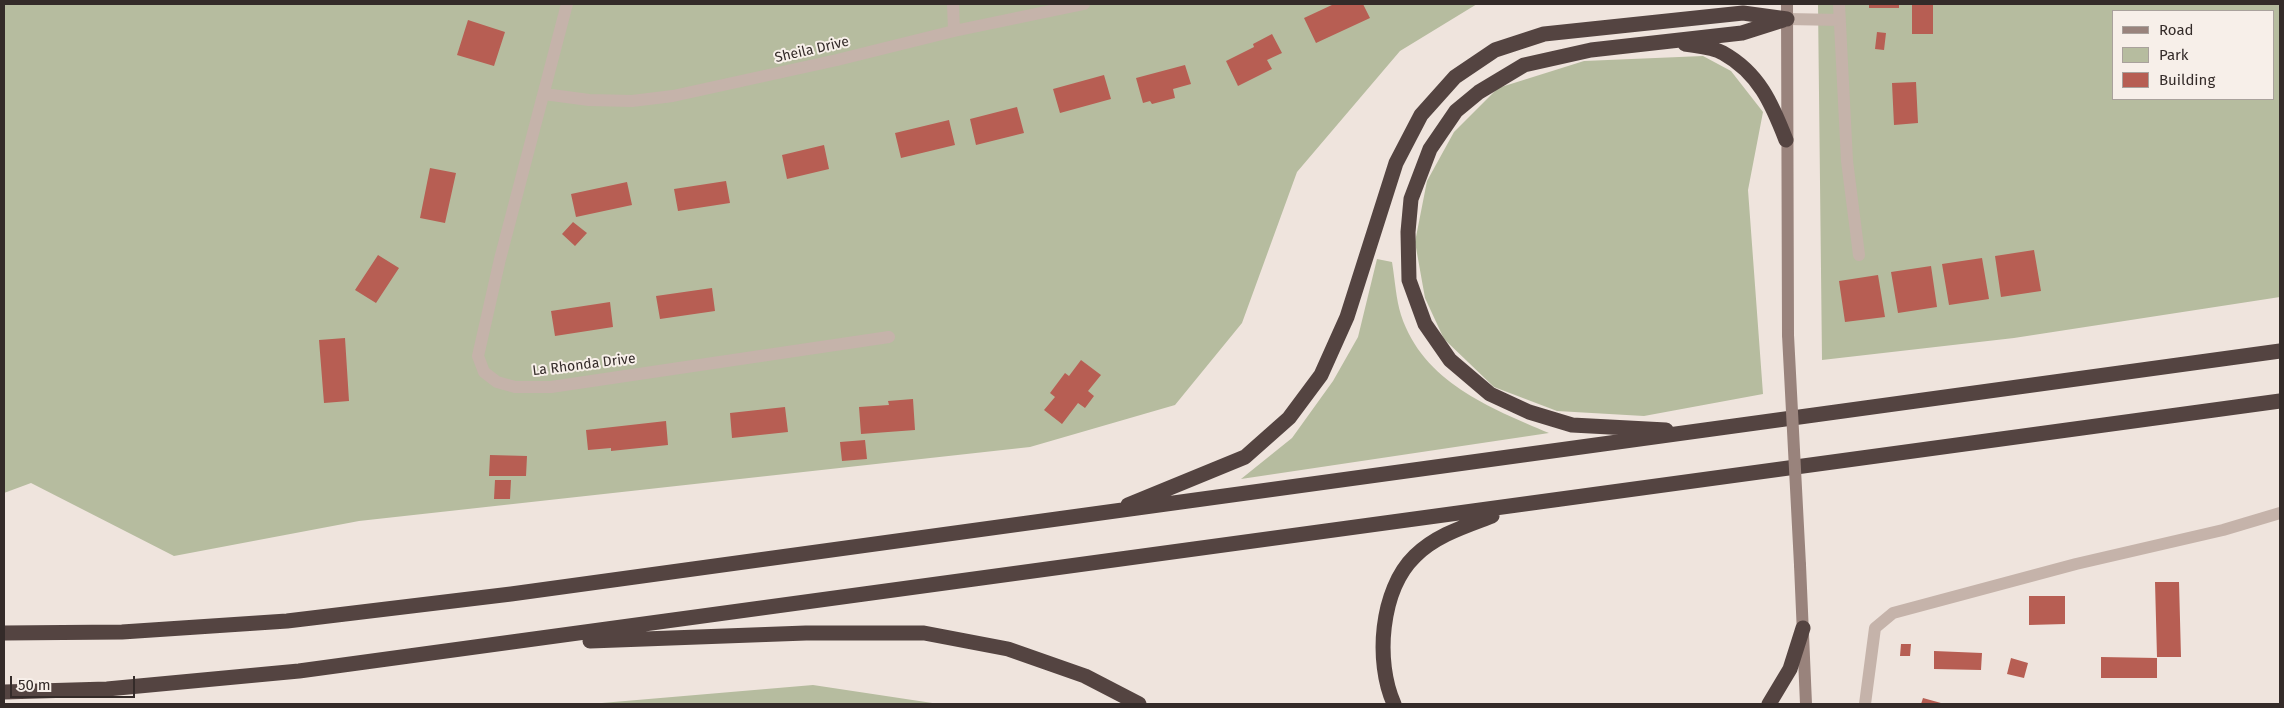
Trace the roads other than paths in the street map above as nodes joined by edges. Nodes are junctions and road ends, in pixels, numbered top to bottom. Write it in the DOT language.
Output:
graph roads {
  1 [pos="566,4"];
  2 [pos="953,4"];
  3 [pos="1084,4"];
  4 [pos="1727,4"];
  5 [pos="1839,4"];
  6 [pos="1787,11"];
  7 [pos="1677,19"];
  8 [pos="1840,20"];
  9 [pos="954,31"];
  10 [pos="1674,41"];
  11 [pos="544,94"];
  12 [pos="1786,140"];
  13 [pos="1859,255"];
  14 [pos="889,337"];
  15 [pos="2280,351"];
  16 [pos="2280,401"];
  17 [pos="1701,432"];
  18 [pos="1515,507"];
  19 [pos="2280,513"];
  20 [pos="1105,514"];
  21 [pos="1803,628"];
  22 [pos="4,633"];
  23 [pos="506,644"];
  24 [pos="4,692"];
  25 [pos="1139,704"];
  26 [pos="1394,704"];
  27 [pos="1769,704"];
  28 [pos="1806,704"];
  29 [pos="1865,704"];
  1 -- 11 [label="street, La Rhonda Drive"];
  2 -- 9 [label="street"];
  3 -- 9 [label="street, Sheila Drive"];
  4 -- 7 [label="highway"];
  5 -- 8 [label="street"];
  6 -- 7 [label="highway"];
  6 -- 8 [label="street"];
  6 -- 10 [label="highway"];
  6 -- 12 [label="main road"];
  7 -- 20 [label="highway"];
  8 -- 13 [label="street"];
  9 -- 11 [label="street, Sheila Drive"];
  10 -- 12 [label="highway"];
  10 -- 17 [label="highway"];
  11 -- 14 [label="street, La Rhonda Drive"];
  12 -- 21 [label="main road, bridge"];
  15 -- 17 [label="highway"];
  16 -- 18 [label="highway"];
  17 -- 20 [label="highway"];
  18 -- 23 [label="highway"];
  18 -- 26 [label="highway"];
  19 -- 29 [label="street"];
  20 -- 22 [label="highway"];
  21 -- 27 [label="highway"];
  21 -- 28 [label="main road"];
  23 -- 24 [label="highway"];
  23 -- 25 [label="highway"];
}
